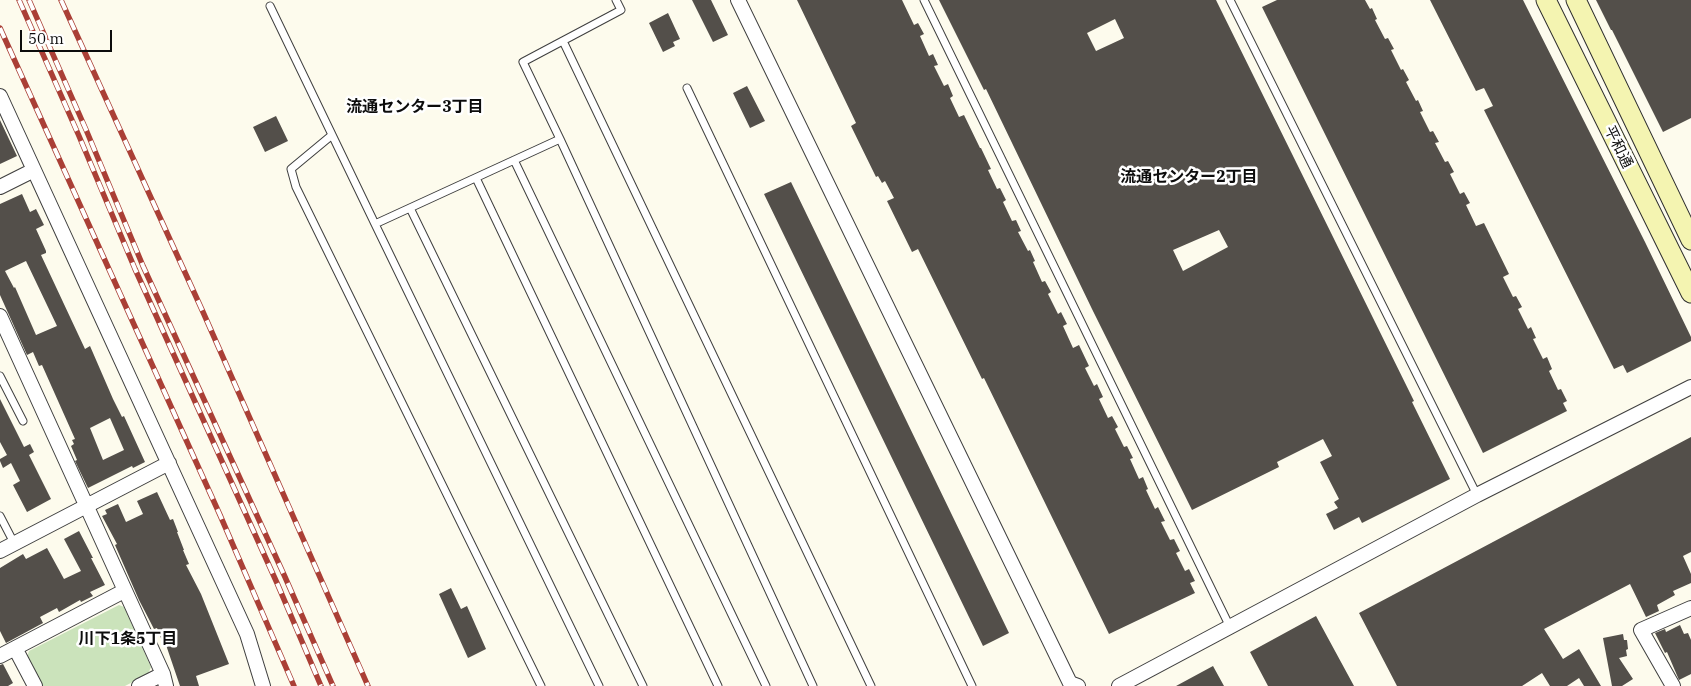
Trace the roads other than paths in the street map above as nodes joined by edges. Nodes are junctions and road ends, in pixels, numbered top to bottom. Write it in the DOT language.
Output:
graph roads {
  1 [pos="616,0"];
  2 [pos="738,0"];
  3 [pos="924,0"];
  4 [pos="1230,0"];
  5 [pos="1546,0"];
  6 [pos="1576,0"];
  7 [pos="270,6"];
  8 [pos="563,41"];
  9 [pos="687,88"];
  10 [pos="0,96"];
  11 [pos="332,135"];
  12 [pos="560,139"];
  13 [pos="514,160"];
  14 [pos="34,170"];
  15 [pos="476,178"];
  16 [pos="0,187"];
  17 [pos="410,208"];
  18 [pos="1687,219"];
  19 [pos="375,224"];
  20 [pos="1691,240"];
  21 [pos="1691,293"];
  22 [pos="0,316"];
  23 [pos="0,376"];
  24 [pos="1691,388"];
  25 [pos="23,421"];
  26 [pos="169,463"];
  27 [pos="1477,495"];
  28 [pos="87,505"];
  29 [pos="0,516"];
  30 [pos="14,543"];
  31 [pos="0,551"];
  32 [pos="124,591"];
  33 [pos="1691,608"];
  34 [pos="1230,627"];
  35 [pos="15,648"];
  36 [pos="0,656"];
  37 [pos="164,680"];
  38 [pos="35,686"];
  39 [pos="139,686"];
  40 [pos="263,686"];
  41 [pos="542,686"];
  42 [pos="598,686"];
  43 [pos="642,686"];
  44 [pos="718,686"];
  45 [pos="766,686"];
  46 [pos="812,686"];
  47 [pos="871,686"];
  48 [pos="972,686"];
  49 [pos="1078,686"];
  50 [pos="1119,686"];
  51 [pos="1673,686"];
  1 -- 8 [label="lane"];
  2 -- 49 [label="street"];
  3 -- 34 [label="lane"];
  4 -- 27 [label="lane"];
  5 -- 21 [label="street, 平和通"];
  6 -- 18 [label="street, 平和通"];
  7 -- 11 [label="lane"];
  8 -- 12 [label="lane"];
  8 -- 47 [label="lane"];
  9 -- 48 [label="lane"];
  10 -- 14 [label="street"];
  11 -- 19 [label="lane"];
  11 -- 41 [label="lane"];
  12 -- 13 [label="lane"];
  12 -- 46 [label="lane"];
  13 -- 15 [label="lane"];
  13 -- 45 [label="lane"];
  14 -- 16 [label="street"];
  14 -- 26 [label="street"];
  15 -- 17 [label="lane"];
  15 -- 44 [label="lane"];
  17 -- 19 [label="lane"];
  17 -- 43 [label="lane"];
  18 -- 20 [label="street, 平和通"];
  19 -- 42 [label="lane"];
  22 -- 28 [label="street"];
  23 -- 25 [label="lane"];
  24 -- 27 [label="street"];
  26 -- 28 [label="street"];
  26 -- 40 [label="street"];
  27 -- 34 [label="street"];
  28 -- 30 [label="street"];
  28 -- 32 [label="street"];
  29 -- 30 [label="lane"];
  30 -- 31 [label="street"];
  32 -- 35 [label="street"];
  32 -- 37 [label="street"];
  33 -- 51 [label="street"];
  34 -- 50 [label="street"];
  35 -- 36 [label="street"];
  35 -- 38 [label="street"];
  37 -- 39 [label="street"];
}
